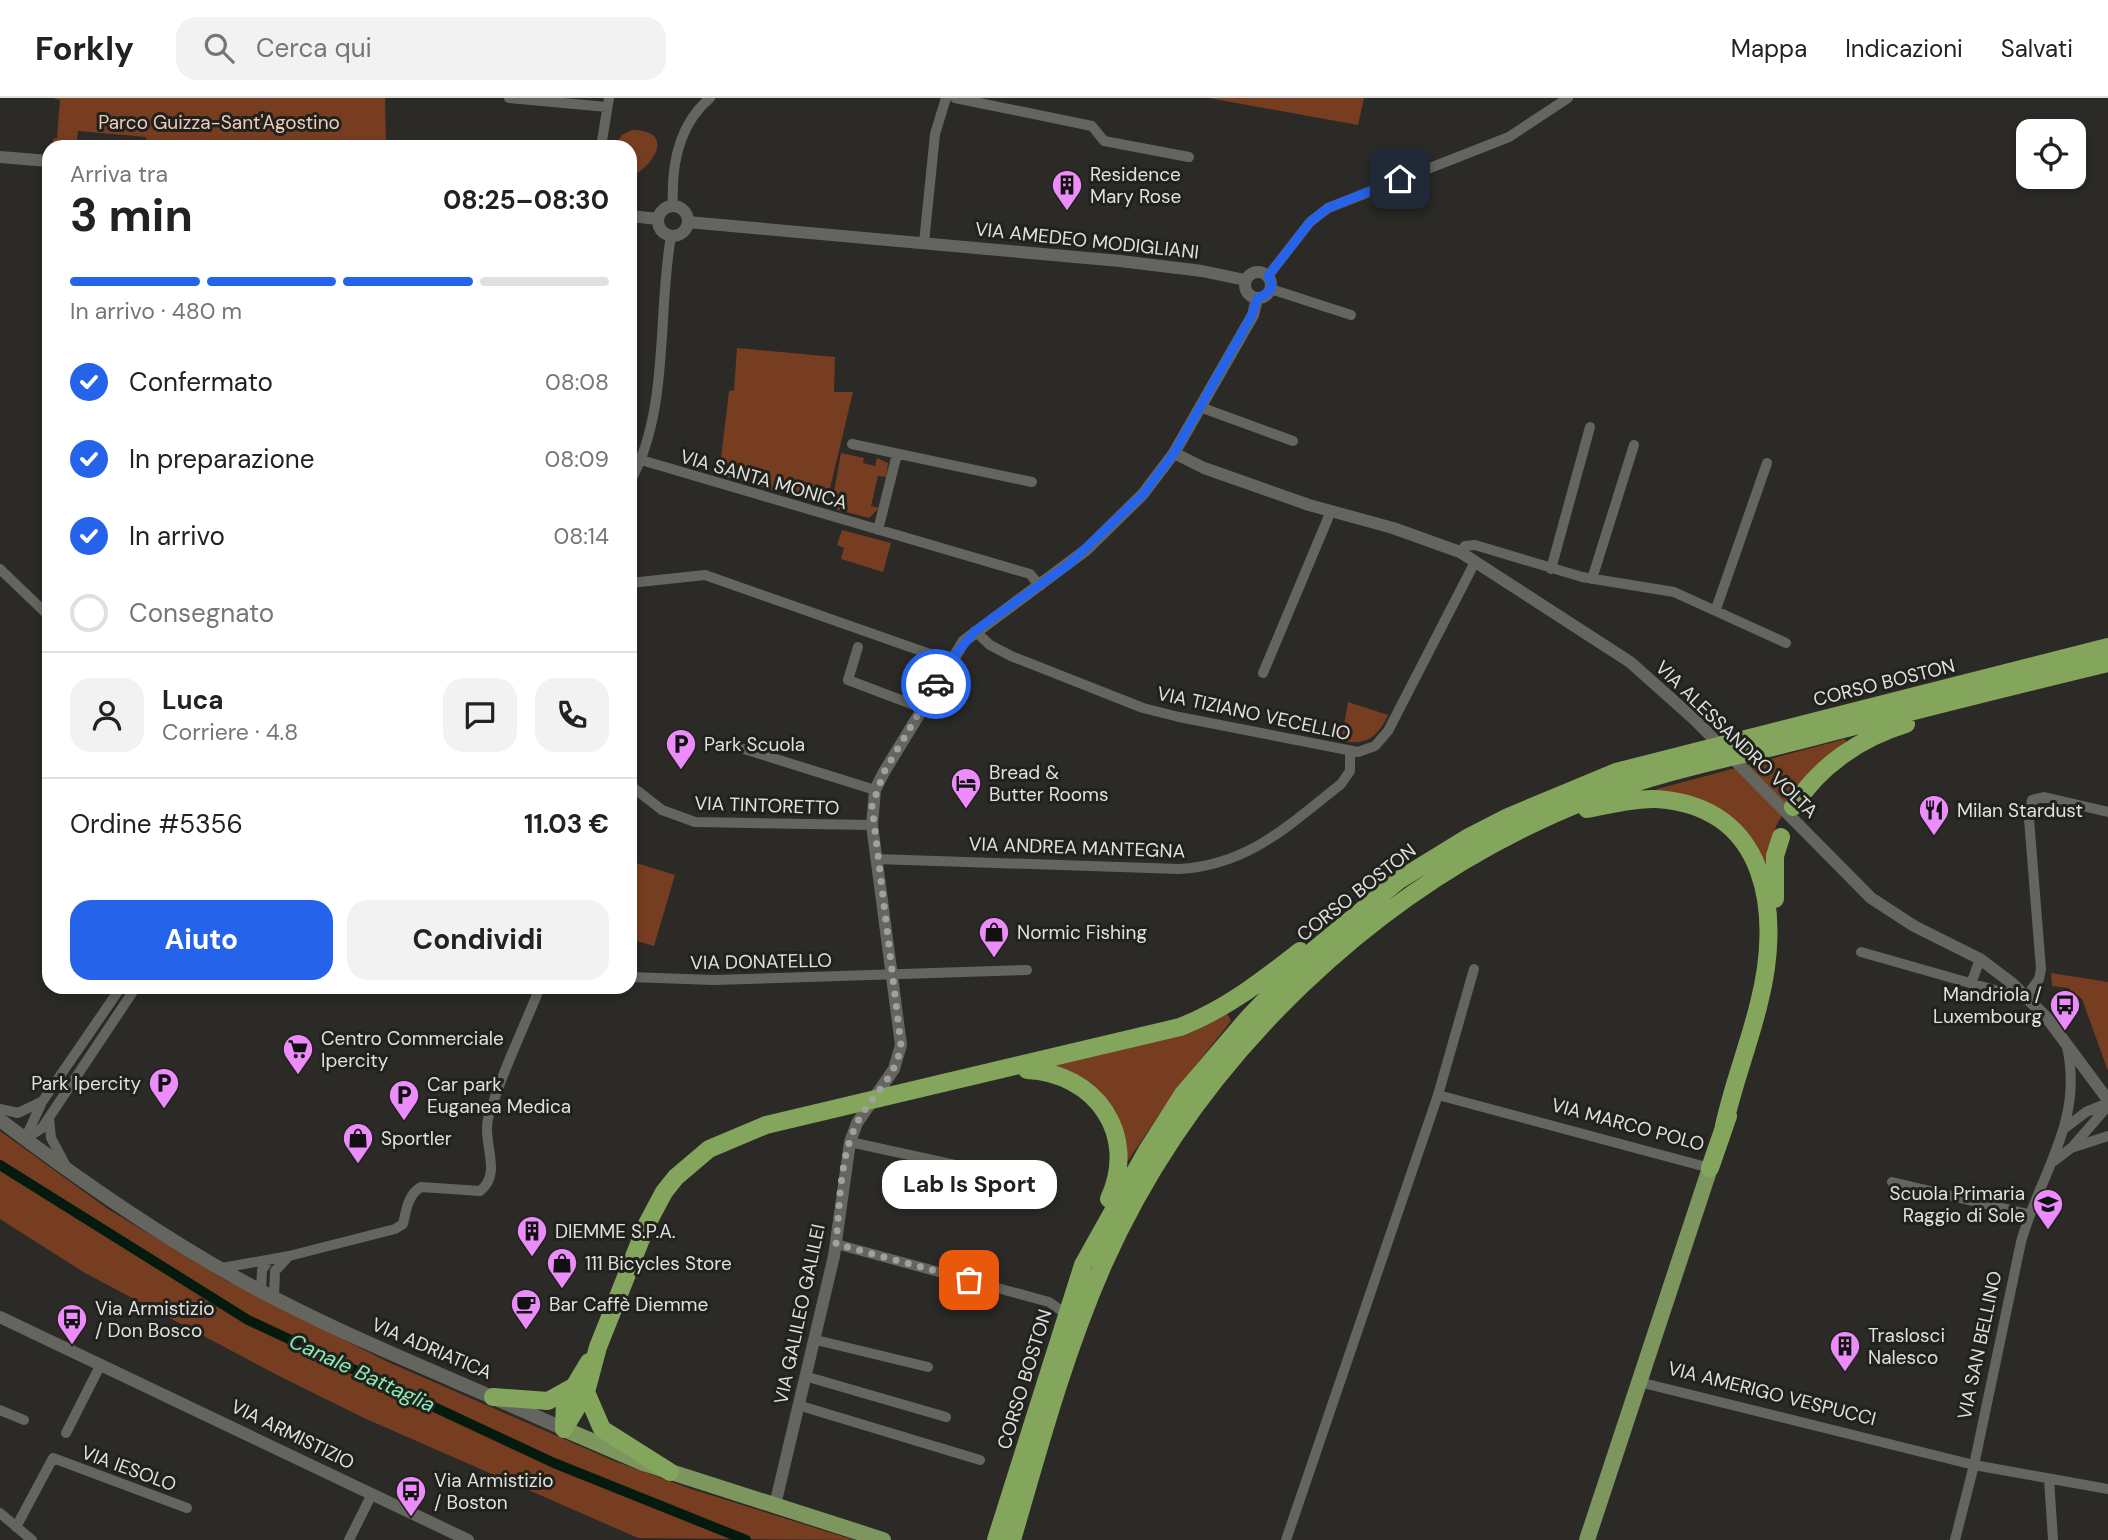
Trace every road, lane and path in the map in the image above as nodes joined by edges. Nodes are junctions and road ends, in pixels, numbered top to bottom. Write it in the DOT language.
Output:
graph roads {
  1 [pos="509,98"];
  2 [pos="710,98"];
  3 [pos="946,98"];
  4 [pos="955,98"];
  5 [pos="1568,98"];
  6 [pos="608,102"];
  7 [pos="602,140"];
  8 [pos="0,157"];
  9 [pos="1189,157"];
  10 [pos="42,160"];
  11 [pos="673,206"];
  12 [pos="637,217"];
  13 [pos="658,219"];
  14 [pos="688,222"];
  15 [pos="671,236"];
  16 [pos="924,243"];
  17 [pos="1245,280"];
  18 [pos="1270,282"];
  19 [pos="1257,299"];
  20 [pos="1351,315"];
  21 [pos="1200,407"];
  22 [pos="1590,428"];
  23 [pos="1293,441"];
  24 [pos="852,444"];
  25 [pos="1634,446"];
  26 [pos="1174,453"];
  27 [pos="897,454"];
  28 [pos="641,460"];
  29 [pos="1768,463"];
  30 [pos="637,468"];
  31 [pos="1032,482"];
  32 [pos="1331,511"];
  33 [pos="878,530"];
  34 [pos="1460,552"];
  35 [pos="1475,562"];
  36 [pos="0,569"];
  37 [pos="1551,569"];
  38 [pos="1592,579"];
  39 [pos="637,582"];
  40 [pos="1040,586"];
  41 [pos="42,609"];
  42 [pos="1716,609"];
  43 [pos="975,631"];
  44 [pos="1786,643"];
  45 [pos="858,647"];
  46 [pos="2108,647"];
  47 [pos="950,661"];
  48 [pos="2108,663"];
  49 [pos="1262,673"];
  50 [pos="2002,689"];
  51 [pos="922,708"];
  52 [pos="744,749"];
  53 [pos="1350,751"];
  54 [pos="637,790"];
  55 [pos="875,790"];
  56 [pos="1793,807"];
  57 [pos="2108,812"];
  58 [pos="1553,815"];
  59 [pos="872,825"];
  60 [pos="1781,837"];
  61 [pos="876,859"];
  62 [pos="1399,880"];
  63 [pos="1861,952"];
  64 [pos="1980,959"];
  65 [pos="1474,969"];
  66 [pos="1027,970"];
  67 [pos="892,974"];
  68 [pos="637,977"];
  69 [pos="1971,984"];
  70 [pos="2022,993"];
  71 [pos="116,994"];
  72 [pos="131,994"];
  73 [pos="537,994"];
  74 [pos="2066,1043"];
  75 [pos="1006,1069"];
  76 [pos="1438,1095"];
  77 [pos="42,1102"];
  78 [pos="2108,1103"];
  79 [pos="0,1109"];
  80 [pos="48,1118"];
  81 [pos="0,1120"];
  82 [pos="1724,1126"];
  83 [pos="2065,1128"];
  84 [pos="2108,1136"];
  85 [pos="25,1139"];
  86 [pos="850,1142"];
  87 [pos="2071,1148"];
  88 [pos="2053,1161"];
  89 [pos="1710,1168"];
  90 [pos="69,1170"];
  91 [pos="1892,1182"];
  92 [pos="1042,1184"];
  93 [pos="2028,1214"];
  94 [pos="836,1244"];
  95 [pos="289,1256"];
  96 [pos="269,1260"];
  97 [pos="1083,1265"];
  98 [pos="222,1268"];
  99 [pos="268,1294"];
  100 [pos="0,1317"];
  101 [pos="1071,1318"];
  102 [pos="816,1340"];
  103 [pos="101,1364"];
  104 [pos="928,1367"];
  105 [pos="808,1377"];
  106 [pos="1639,1382"];
  107 [pos="579,1390"];
  108 [pos="493,1397"];
  109 [pos="801,1406"];
  110 [pos="0,1410"];
  111 [pos="946,1417"];
  112 [pos="24,1420"];
  113 [pos="564,1429"];
  114 [pos="66,1433"];
  115 [pos="980,1460"];
  116 [pos="1974,1465"];
  117 [pos="670,1472"];
  118 [pos="2049,1479"];
  119 [pos="2108,1489"];
  120 [pos="372,1494"];
  121 [pos="775,1505"];
  122 [pos="187,1508"];
  123 [pos="0,1513"];
  124 [pos="16,1527"];
  125 [pos="32,1540"];
  126 [pos="349,1540"];
  127 [pos="468,1540"];
  128 [pos="883,1540"];
  129 [pos="996,1540"];
  130 [pos="1012,1540"];
  131 [pos="1286,1540"];
  132 [pos="1587,1540"];
  133 [pos="1955,1540"];
  134 [pos="2053,1540"];
  1 -- 6 [label="street"];
  2 -- 11 [label="street"];
  3 -- 16 [label="street"];
  4 -- 9 [label="street"];
  5 -- 18 [label="street"];
  6 -- 7 [label="street"];
  8 -- 10 [label="street"];
  11 -- 13 [label="street"];
  11 -- 14 [label="street"];
  12 -- 13 [label="street"];
  13 -- 15 [label="street"];
  14 -- 15 [label="street"];
  14 -- 16 [label="street, VIA AMEDEO MODIGLIANI"];
  15 -- 28 [label="street"];
  16 -- 17 [label="street, VIA AMEDEO MODIGLIANI"];
  17 -- 18 [label="street"];
  17 -- 19 [label="street"];
  18 -- 19 [label="street"];
  18 -- 20 [label="street"];
  19 -- 21 [label="street, VIA GALILEO GALILEI"];
  21 -- 23 [label="street"];
  21 -- 26 [label="street, VIA GALILEO GALILEI"];
  22 -- 37 [label="street"];
  24 -- 27 [label="street"];
  25 -- 38 [label="street"];
  26 -- 32 [label="street, VIA ALESSANDRO VOLTA"];
  26 -- 40 [label="street, VIA GALILEO GALILEI"];
  27 -- 31 [label="street"];
  27 -- 33 [label="street"];
  28 -- 30 [label="street"];
  28 -- 33 [label="street, VIA SANTA MONICA"];
  29 -- 42 [label="street"];
  32 -- 34 [label="street, VIA ALESSANDRO VOLTA"];
  32 -- 49 [label="street"];
  33 -- 40 [label="street, VIA SANTA MONICA"];
  34 -- 35 [label="street, VIA ALESSANDRO VOLTA"];
  34 -- 37 [label="street, VIA ALESSANDRO VOLTA"];
  35 -- 53 [label="street, VIA TIZIANO VECELLIO"];
  35 -- 64 [label="street, VIA ALESSANDRO VOLTA"];
  36 -- 41 [label="street"];
  37 -- 38 [label="street, VIA ALESSANDRO VOLTA"];
  38 -- 42 [label="street, VIA ALESSANDRO VOLTA"];
  39 -- 47 [label="street"];
  40 -- 43 [label="street, VIA GALILEO GALILEI"];
  42 -- 44 [label="street, VIA ALESSANDRO VOLTA"];
  43 -- 47 [label="street, VIA GALILEO GALILEI"];
  43 -- 53 [label="street, VIA TIZIANO VECELLIO"];
  45 -- 51 [label="street"];
  46 -- 62 [label="highway, CORSO BOSTON"];
  47 -- 51 [label="street, VIA GALILEO GALILEI"];
  48 -- 50 [label="highway, CORSO BOSTON"];
  50 -- 56 [label="highway"];
  50 -- 58 [label="highway, CORSO BOSTON"];
  51 -- 55 [label="street, VIA GALILEO GALILEI"];
  52 -- 55 [label="street"];
  53 -- 61 [label="street, VIA ANDREA MANTEGNA"];
  54 -- 59 [label="street, VIA TINTORETTO"];
  55 -- 59 [label="street, VIA GALILEO GALILEI"];
  57 -- 70 [label="street"];
  58 -- 82 [label="highway"];
  58 -- 130 [label="highway, CORSO BOSTON"];
  59 -- 61 [label="street, VIA GALILEO GALILEI"];
  60 -- 82 [label="highway"];
  61 -- 67 [label="street, VIA GALILEO GALILEI"];
  62 -- 75 [label="highway"];
  62 -- 97 [label="highway, CORSO BOSTON"];
  63 -- 69 [label="street"];
  64 -- 69 [label="street"];
  64 -- 70 [label="street, VIA ALESSANDRO VOLTA"];
  65 -- 76 [label="street"];
  66 -- 67 [label="street"];
  67 -- 68 [label="street, VIA DONATELLO"];
  67 -- 86 [label="street, VIA GALILEO GALILEI"];
  69 -- 70 [label="street"];
  70 -- 74 [label="street, VIA ALESSANDRO VOLTA"];
  71 -- 77 [label="street"];
  72 -- 80 [label="street"];
  73 -- 95 [label="street"];
  74 -- 78 [label="street"];
  74 -- 83 [label="street, VIA SAN BELLINO"];
  75 -- 97 [label="highway"];
  75 -- 107 [label="highway"];
  76 -- 89 [label="street, VIA MARCO POLO"];
  76 -- 131 [label="street"];
  77 -- 79 [label="street"];
  77 -- 85 [label="street"];
  78 -- 83 [label="street"];
  78 -- 87 [label="street, VIA SAN BELLINO"];
  80 -- 85 [label="street"];
  80 -- 90 [label="street"];
  81 -- 85 [label="main road, VIA ADRIATICA"];
  82 -- 89 [label="highway"];
  83 -- 88 [label="street, VIA SAN BELLINO"];
  84 -- 87 [label="street, VIA SAN BELLINO"];
  85 -- 90 [label="main road, VIA ADRIATICA"];
  86 -- 92 [label="street"];
  86 -- 94 [label="street, VIA GALILEO GALILEI"];
  87 -- 88 [label="street, VIA SAN BELLINO"];
  88 -- 93 [label="street, VIA SAN BELLINO"];
  89 -- 106 [label="main road, VIA MARCO POLO"];
  90 -- 98 [label="main road, VIA ADRIATICA"];
  91 -- 93 [label="street"];
  93 -- 116 [label="street, VIA SAN BELLINO"];
  94 -- 101 [label="street"];
  94 -- 102 [label="street, VIA GALILEO GALILEI"];
  95 -- 96 [label="street"];
  95 -- 99 [label="street"];
  96 -- 98 [label="street"];
  96 -- 99 [label="street"];
  97 -- 129 [label="highway, CORSO BOSTON"];
  98 -- 99 [label="main road, VIA ADRIATICA"];
  99 -- 108 [label="main road, VIA ADRIATICA"];
  100 -- 103 [label="street, VIA ARMISTIZIO"];
  102 -- 104 [label="street"];
  102 -- 105 [label="street, VIA GALILEO GALILEI"];
  103 -- 114 [label="street"];
  103 -- 120 [label="street, VIA ARMISTIZIO"];
  105 -- 109 [label="street, VIA GALILEO GALILEI"];
  105 -- 111 [label="street"];
  106 -- 116 [label="street, VIA AMERIGO VESPUCCI"];
  106 -- 132 [label="main road, VIA AMERIGO VESPUCCI"];
  107 -- 108 [label="highway"];
  107 -- 113 [label="highway"];
  107 -- 117 [label="highway"];
  108 -- 113 [label="main road, VIA ADRIATICA"];
  109 -- 115 [label="street"];
  109 -- 121 [label="street, VIA GALILEO GALILEI"];
  110 -- 112 [label="street"];
  113 -- 117 [label="main road, VIA ADRIATICA"];
  116 -- 118 [label="street, VIA AMERIGO VESPUCCI"];
  116 -- 133 [label="street, VIA SAN BELLINO"];
  117 -- 121 [label="main road, VIA ADRIATICA"];
  118 -- 119 [label="street, VIA AMERIGO VESPUCCI"];
  118 -- 134 [label="street"];
  120 -- 126 [label="street"];
  120 -- 127 [label="street, VIA ARMISTIZIO"];
  121 -- 128 [label="main road, VIA ADRIATICA"];
  122 -- 124 [label="street, VIA IESOLO"];
  123 -- 124 [label="street"];
  124 -- 125 [label="street"];
}
